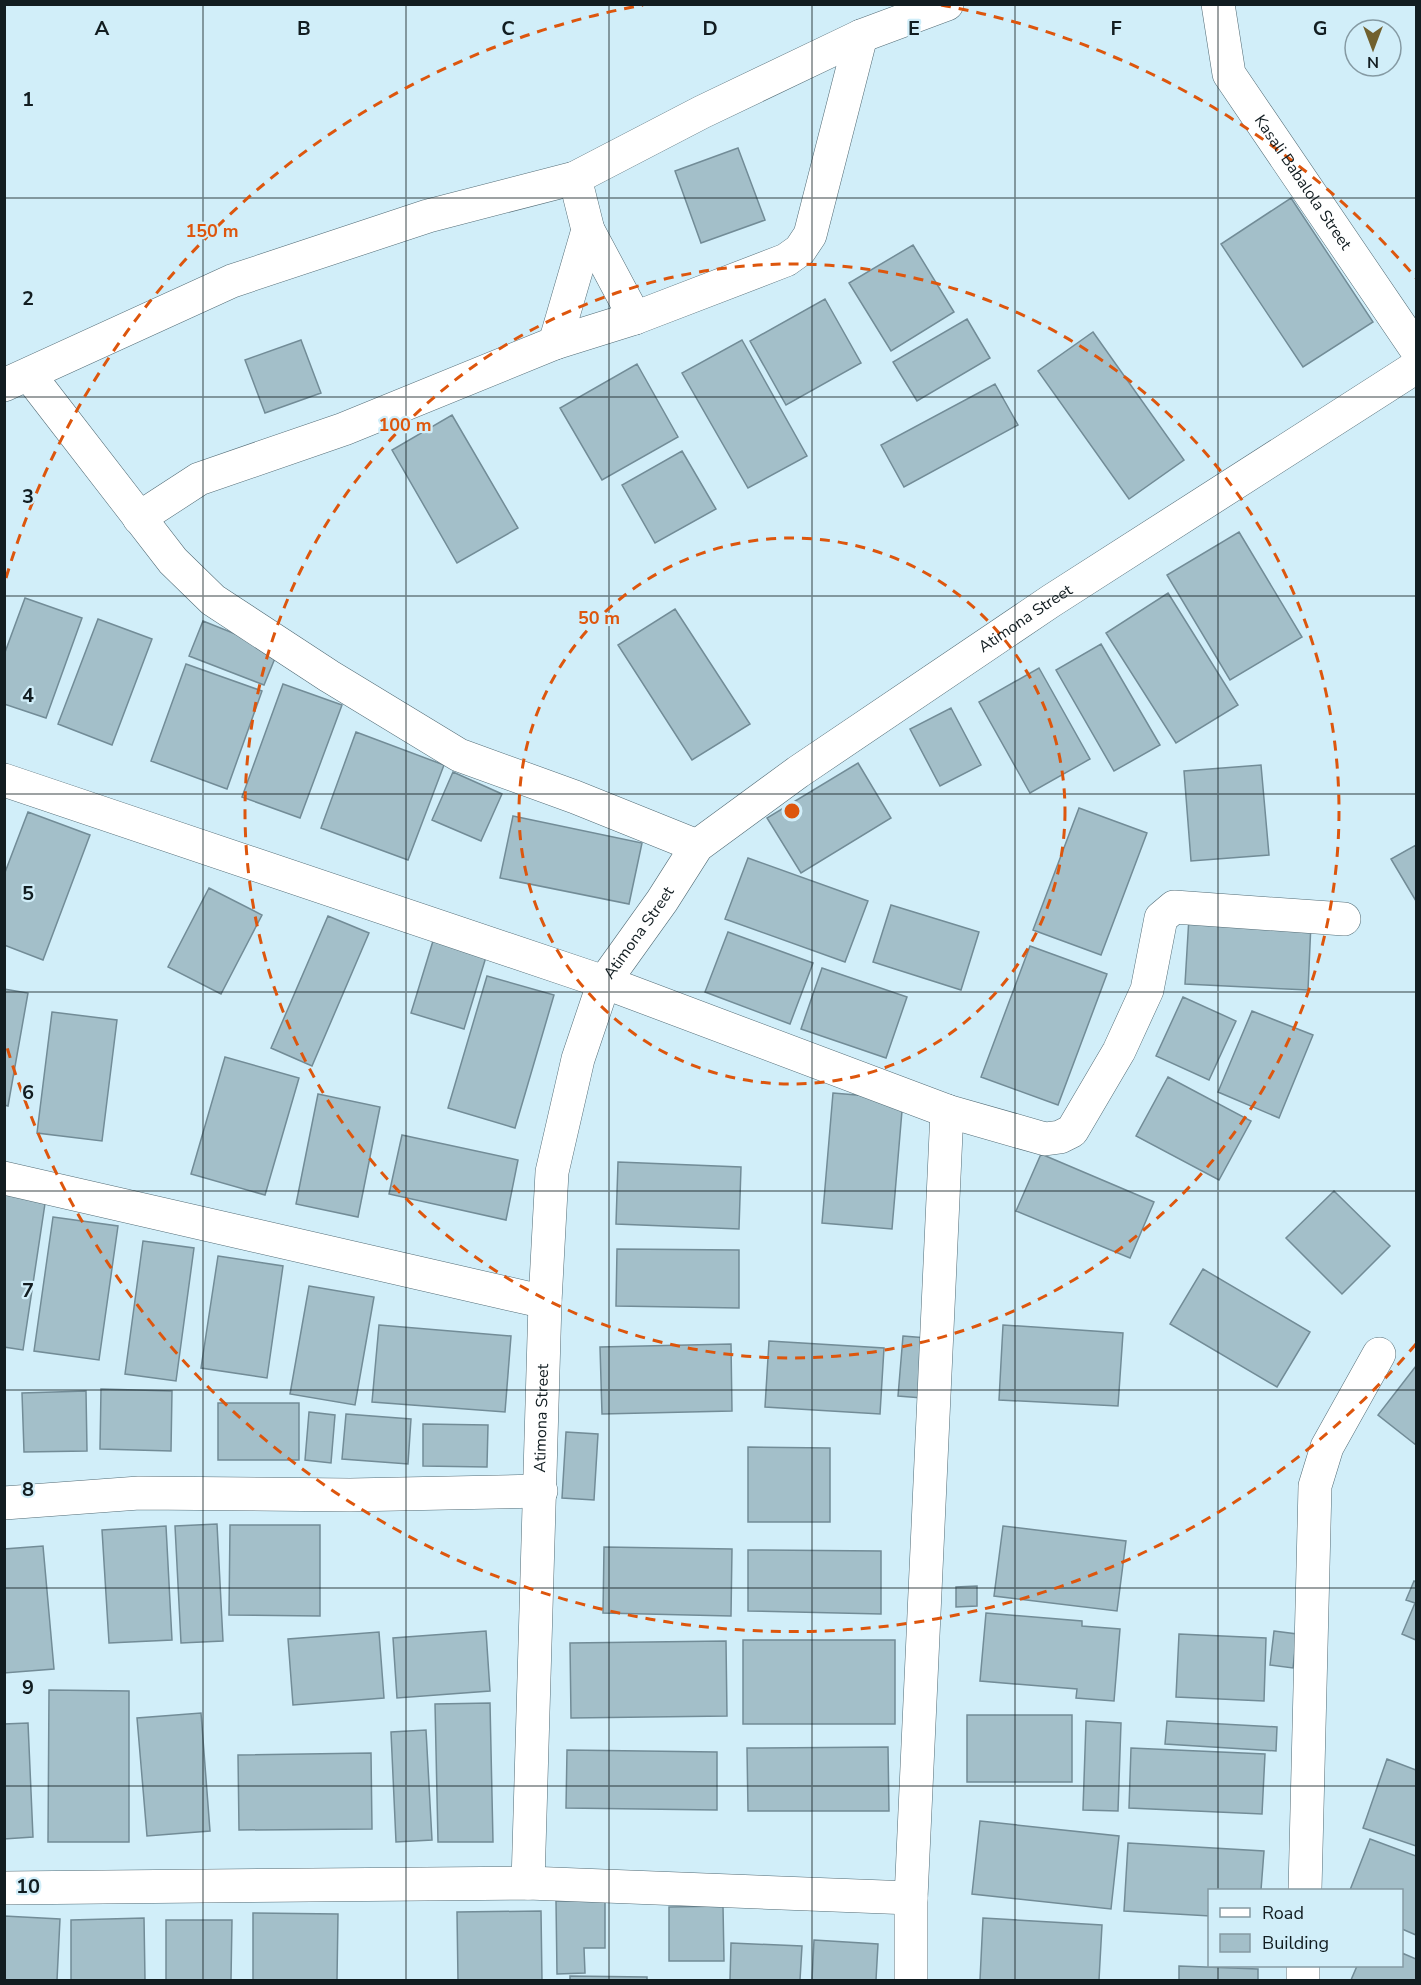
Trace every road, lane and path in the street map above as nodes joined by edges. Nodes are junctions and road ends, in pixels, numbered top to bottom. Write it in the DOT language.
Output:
graph roads {
  1 [pos="947,4"];
  2 [pos="1218,4"];
  3 [pos="861,36"];
  4 [pos="575,178"];
  5 [pos="588,230"];
  6 [pos="635,318"];
  7 [pos="555,343"];
  8 [pos="1416,349"];
  9 [pos="1416,367"];
  10 [pos="17,381"];
  11 [pos="139,518"];
  12 [pos="4,780"];
  13 [pos="697,846"];
  14 [pos="1344,919"];
  15 [pos="604,982"];
  16 [pos="947,1112"];
  17 [pos="4,1178"];
  18 [pos="545,1302"];
  19 [pos="1379,1354"];
  20 [pos="541,1491"];
  21 [pos="4,1503"];
  22 [pos="528,1883"];
  23 [pos="4,1888"];
  24 [pos="1305,1889"];
  25 [pos="911,1898"];
  26 [pos="911,1980"];
  1 -- 3 [label="street"];
  2 -- 8 [label="street, Kasali Babalola Street"];
  3 -- 4 [label="street"];
  3 -- 6 [label="street"];
  4 -- 5 [label="street"];
  4 -- 10 [label="street"];
  5 -- 6 [label="street"];
  5 -- 7 [label="street"];
  6 -- 7 [label="street"];
  7 -- 11 [label="street"];
  9 -- 13 [label="street, Atimona Street"];
  10 -- 11 [label="street"];
  11 -- 13 [label="street"];
  12 -- 15 [label="street"];
  13 -- 15 [label="street, Atimona Street"];
  14 -- 16 [label="street"];
  15 -- 16 [label="street"];
  15 -- 18 [label="street, Atimona Street"];
  16 -- 25 [label="street"];
  17 -- 18 [label="street"];
  18 -- 20 [label="street, Atimona Street"];
  19 -- 24 [label="street"];
  20 -- 21 [label="street"];
  20 -- 22 [label="street, Atimona Street"];
  22 -- 23 [label="street"];
  22 -- 25 [label="street"];
  25 -- 26 [label="street"];
}
